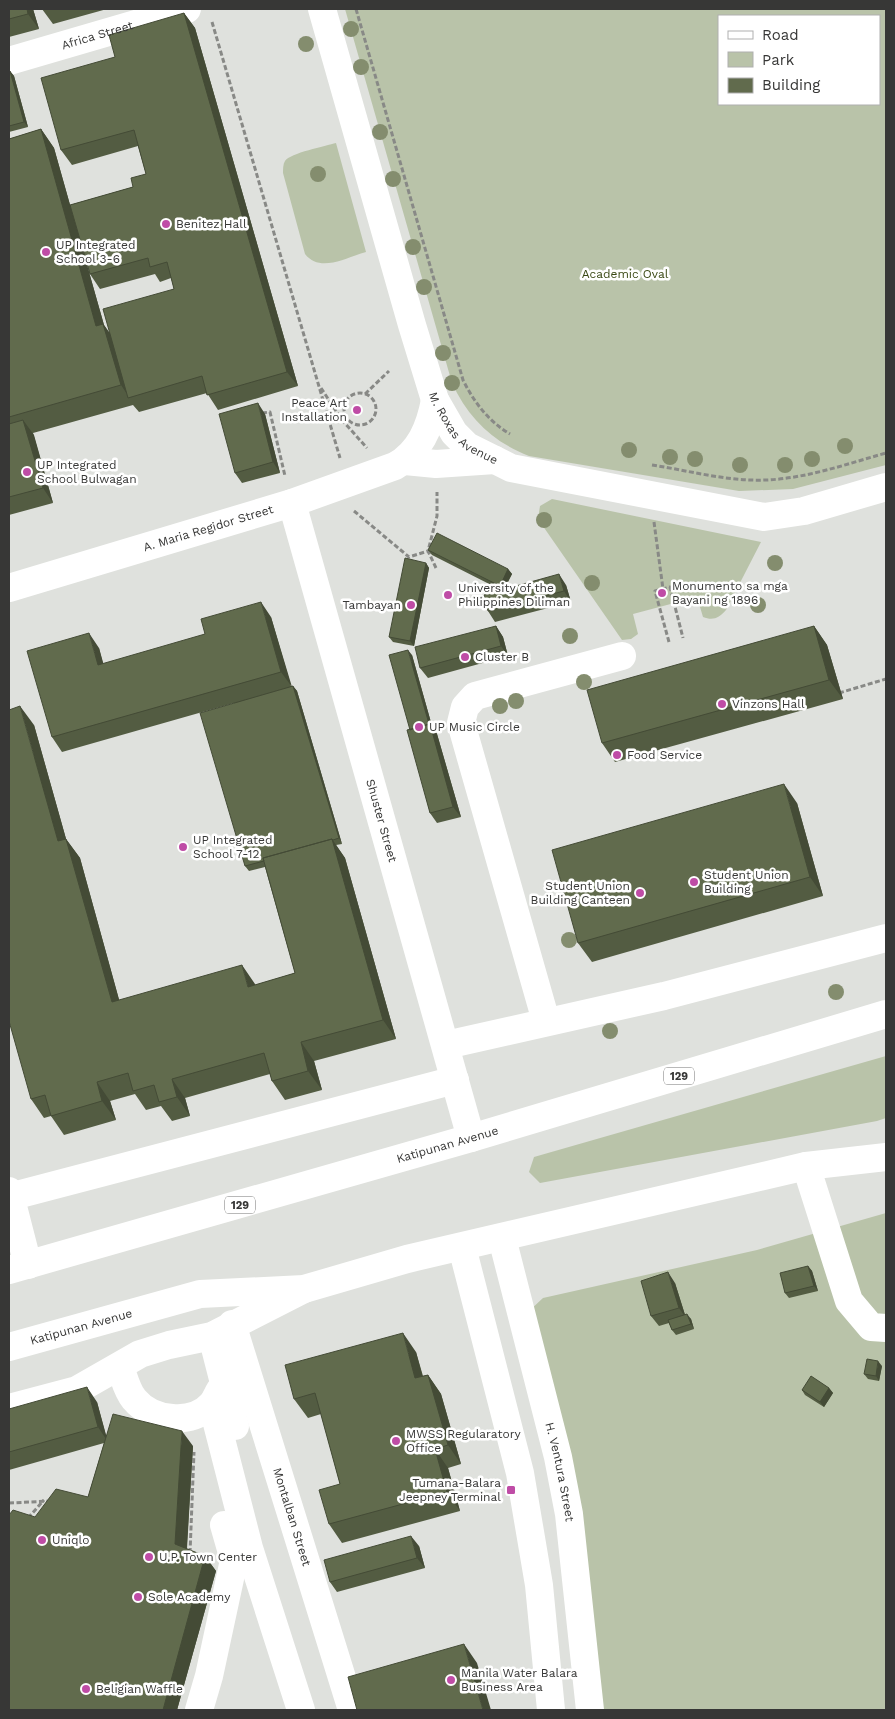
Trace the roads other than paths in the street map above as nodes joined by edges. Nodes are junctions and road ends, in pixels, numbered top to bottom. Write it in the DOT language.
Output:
graph roads {
  1 [pos="322,9"];
  2 [pos="199,14"];
  3 [pos="9,61"];
  4 [pos="436,400"];
  5 [pos="494,460"];
  6 [pos="396,465"];
  7 [pos="886,487"];
  8 [pos="292,503"];
  9 [pos="9,588"];
  10 [pos="622,656"];
  11 [pos="886,938"];
  12 [pos="886,1014"];
  13 [pos="546,1021"];
  14 [pos="446,1045"];
  15 [pos="455,1080"];
  16 [pos="886,1137"];
  17 [pos="471,1138"];
  18 [pos="886,1157"];
  19 [pos="813,1165"];
  20 [pos="9,1195"];
  21 [pos="502,1238"];
  22 [pos="462,1247"];
  23 [pos="18,1268"];
  24 [pos="304,1289"];
  25 [pos="886,1328"];
  26 [pos="222,1330"];
  27 [pos="9,1346"];
  28 [pos="120,1367"];
  29 [pos="211,1401"];
  30 [pos="9,1408"];
  31 [pos="241,1554"];
  32 [pos="199,1710"];
  33 [pos="301,1710"];
  34 [pos="352,1710"];
  35 [pos="551,1710"];
  36 [pos="590,1710"];
  1 -- 4 [label="street, M. Roxas Avenue"];
  2 -- 3 [label="street, Africa Street"];
  4 -- 5 [label="street, M. Roxas Avenue"];
  4 -- 6 [label="street, A. Maria Regidor Street"];
  5 -- 6 [label="street, A. Maria Regidor Street"];
  5 -- 7 [label="street, M. Roxas Avenue"];
  6 -- 8 [label="street, A. Maria Regidor Street"];
  8 -- 9 [label="street, A. Maria Regidor Street"];
  8 -- 14 [label="street, Shuster Street"];
  10 -- 13 [label="street"];
  11 -- 13 [label="street"];
  12 -- 17 [label="street, Katipunan Avenue / 129"];
  13 -- 14 [label="street"];
  14 -- 15 [label="street, Shuster Street"];
  15 -- 17 [label="street, Shuster Street"];
  15 -- 20 [label="street"];
  16 -- 19 [label="street"];
  17 -- 23 [label="street, Katipunan Avenue / 129"];
  18 -- 19 [label="street, Katipunan Avenue"];
  19 -- 21 [label="street, Katipunan Avenue"];
  19 -- 25 [label="street"];
  20 -- 23 [label="street"];
  21 -- 22 [label="street, Katipunan Avenue"];
  21 -- 36 [label="street, H. Ventura Street"];
  22 -- 24 [label="street, Katipunan Avenue"];
  22 -- 35 [label="street"];
  24 -- 26 [label="street"];
  24 -- 27 [label="street, Katipunan Avenue"];
  26 -- 28 [label="street"];
  26 -- 29 [label="street"];
  26 -- 34 [label="street, Montalban Street"];
  28 -- 29 [label="street"];
  28 -- 30 [label="street"];
  29 -- 31 [label="street"];
  29 -- 31 [label="street"];
  31 -- 32 [label="street"];
  31 -- 33 [label="street"];
}
